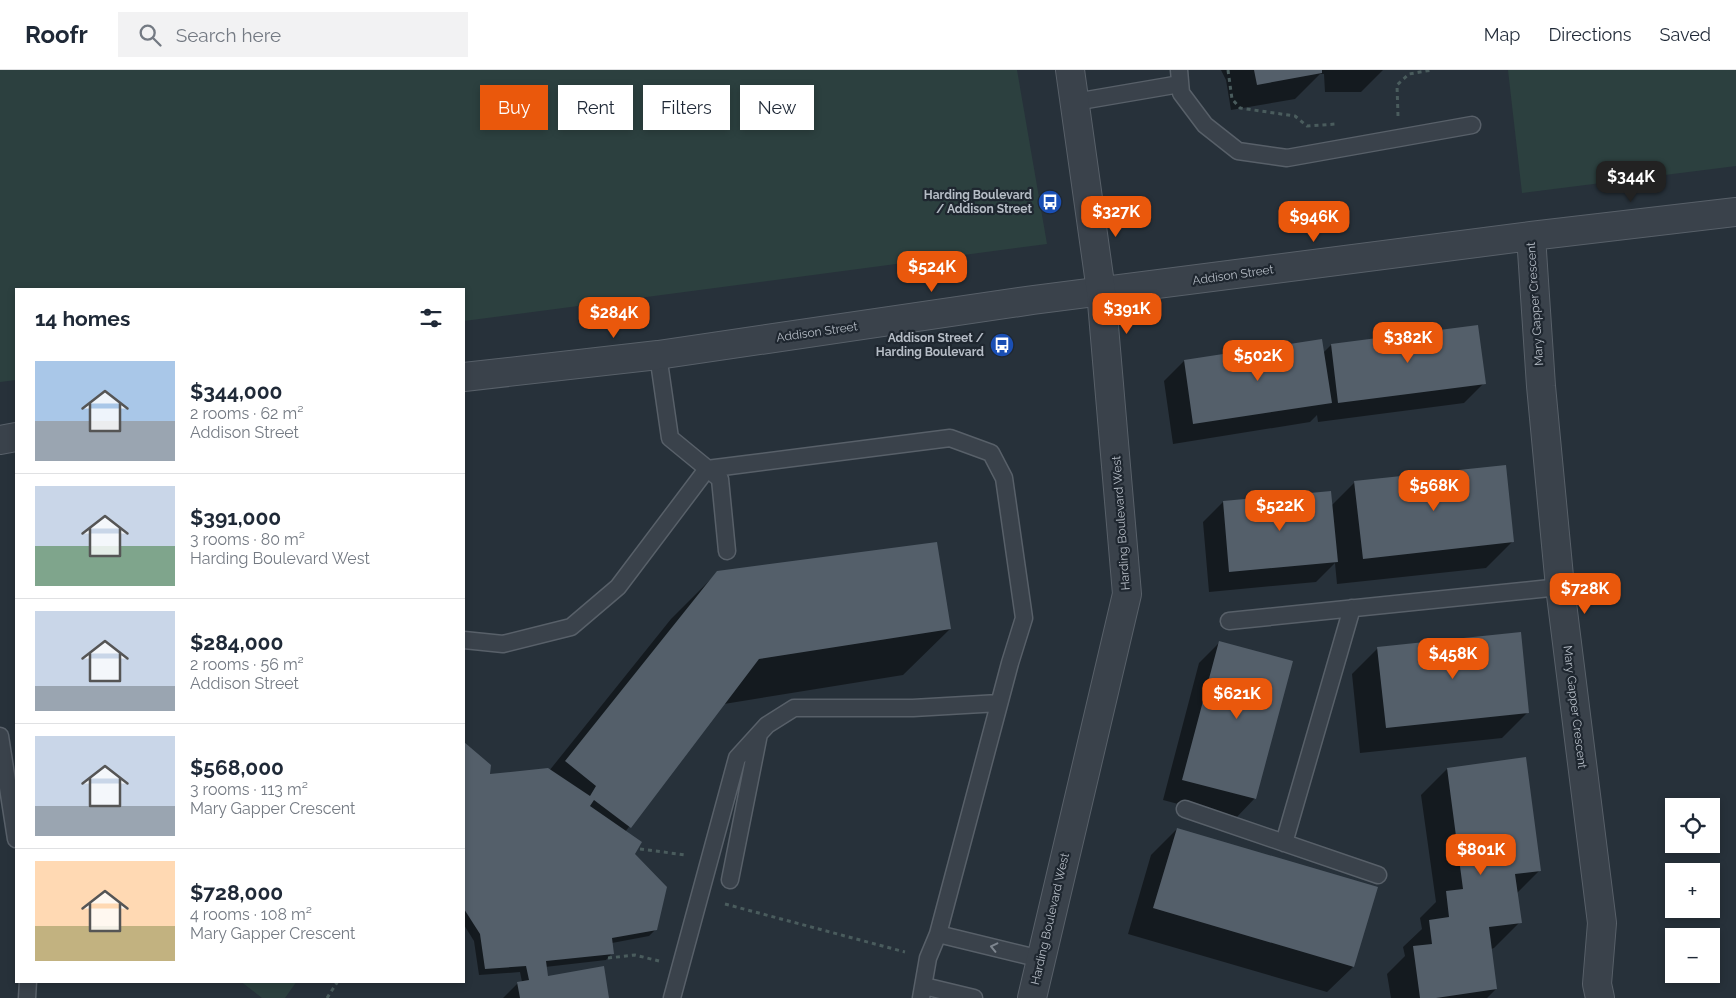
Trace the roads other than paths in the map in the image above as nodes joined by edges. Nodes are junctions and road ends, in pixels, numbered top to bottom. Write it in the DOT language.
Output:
graph roads {
  1 [pos="1070,70"];
  2 [pos="1180,77"];
  3 [pos="1075,102"];
  4 [pos="1472,125"];
  5 [pos="1736,212"];
  6 [pos="1531,236"];
  7 [pos="1101,291"];
  8 [pos="658,355"];
  9 [pos="465,377"];
  10 [pos="15,437"];
  11 [pos="0,440"];
  12 [pos="706,468"];
  13 [pos="727,551"];
  14 [pos="1560,586"];
  15 [pos="1352,608"];
  16 [pos="1230,621"];
  17 [pos="465,640"];
  18 [pos="999,703"];
  19 [pos="758,734"];
  20 [pos="0,736"];
  21 [pos="1185,809"];
  22 [pos="15,833"];
  23 [pos="1284,843"];
  24 [pos="1378,875"];
  25 [pos="730,880"];
  26 [pos="938,934"];
  27 [pos="1041,958"];
  28 [pos="28,983"];
  29 [pos="922,992"];
  30 [pos="27,998"];
  31 [pos="672,998"];
  32 [pos="974,998"];
  33 [pos="1032,998"];
  34 [pos="1600,998"];
  1 -- 3 [label="street, Harding Boulevard West"];
  2 -- 3 [label="lane"];
  2 -- 4 [label="lane"];
  3 -- 7 [label="street, Harding Boulevard West"];
  5 -- 6 [label="street, Addison Street"];
  6 -- 7 [label="street, Addison Street"];
  6 -- 14 [label="street, Mary Gapper Crescent"];
  7 -- 8 [label="street, Addison Street"];
  7 -- 27 [label="street, Harding Boulevard West"];
  8 -- 9 [label="street, Addison Street"];
  8 -- 12 [label="lane"];
  10 -- 11 [label="street"];
  12 -- 13 [label="lane"];
  12 -- 17 [label="lane"];
  12 -- 18 [label="lane"];
  14 -- 15 [label="lane"];
  14 -- 34 [label="street, Mary Gapper Crescent"];
  15 -- 16 [label="lane"];
  15 -- 23 [label="lane"];
  18 -- 19 [label="lane"];
  18 -- 26 [label="lane"];
  19 -- 25 [label="lane"];
  19 -- 31 [label="lane"];
  20 -- 22 [label="lane"];
  21 -- 23 [label="lane"];
  23 -- 24 [label="lane"];
  27 -- 26 [label="lane, one-way"];
  26 -- 29 [label="lane"];
  27 -- 33 [label="street, Harding Boulevard West"];
  28 -- 30 [label="lane"];
  29 -- 32 [label="lane"];
}
